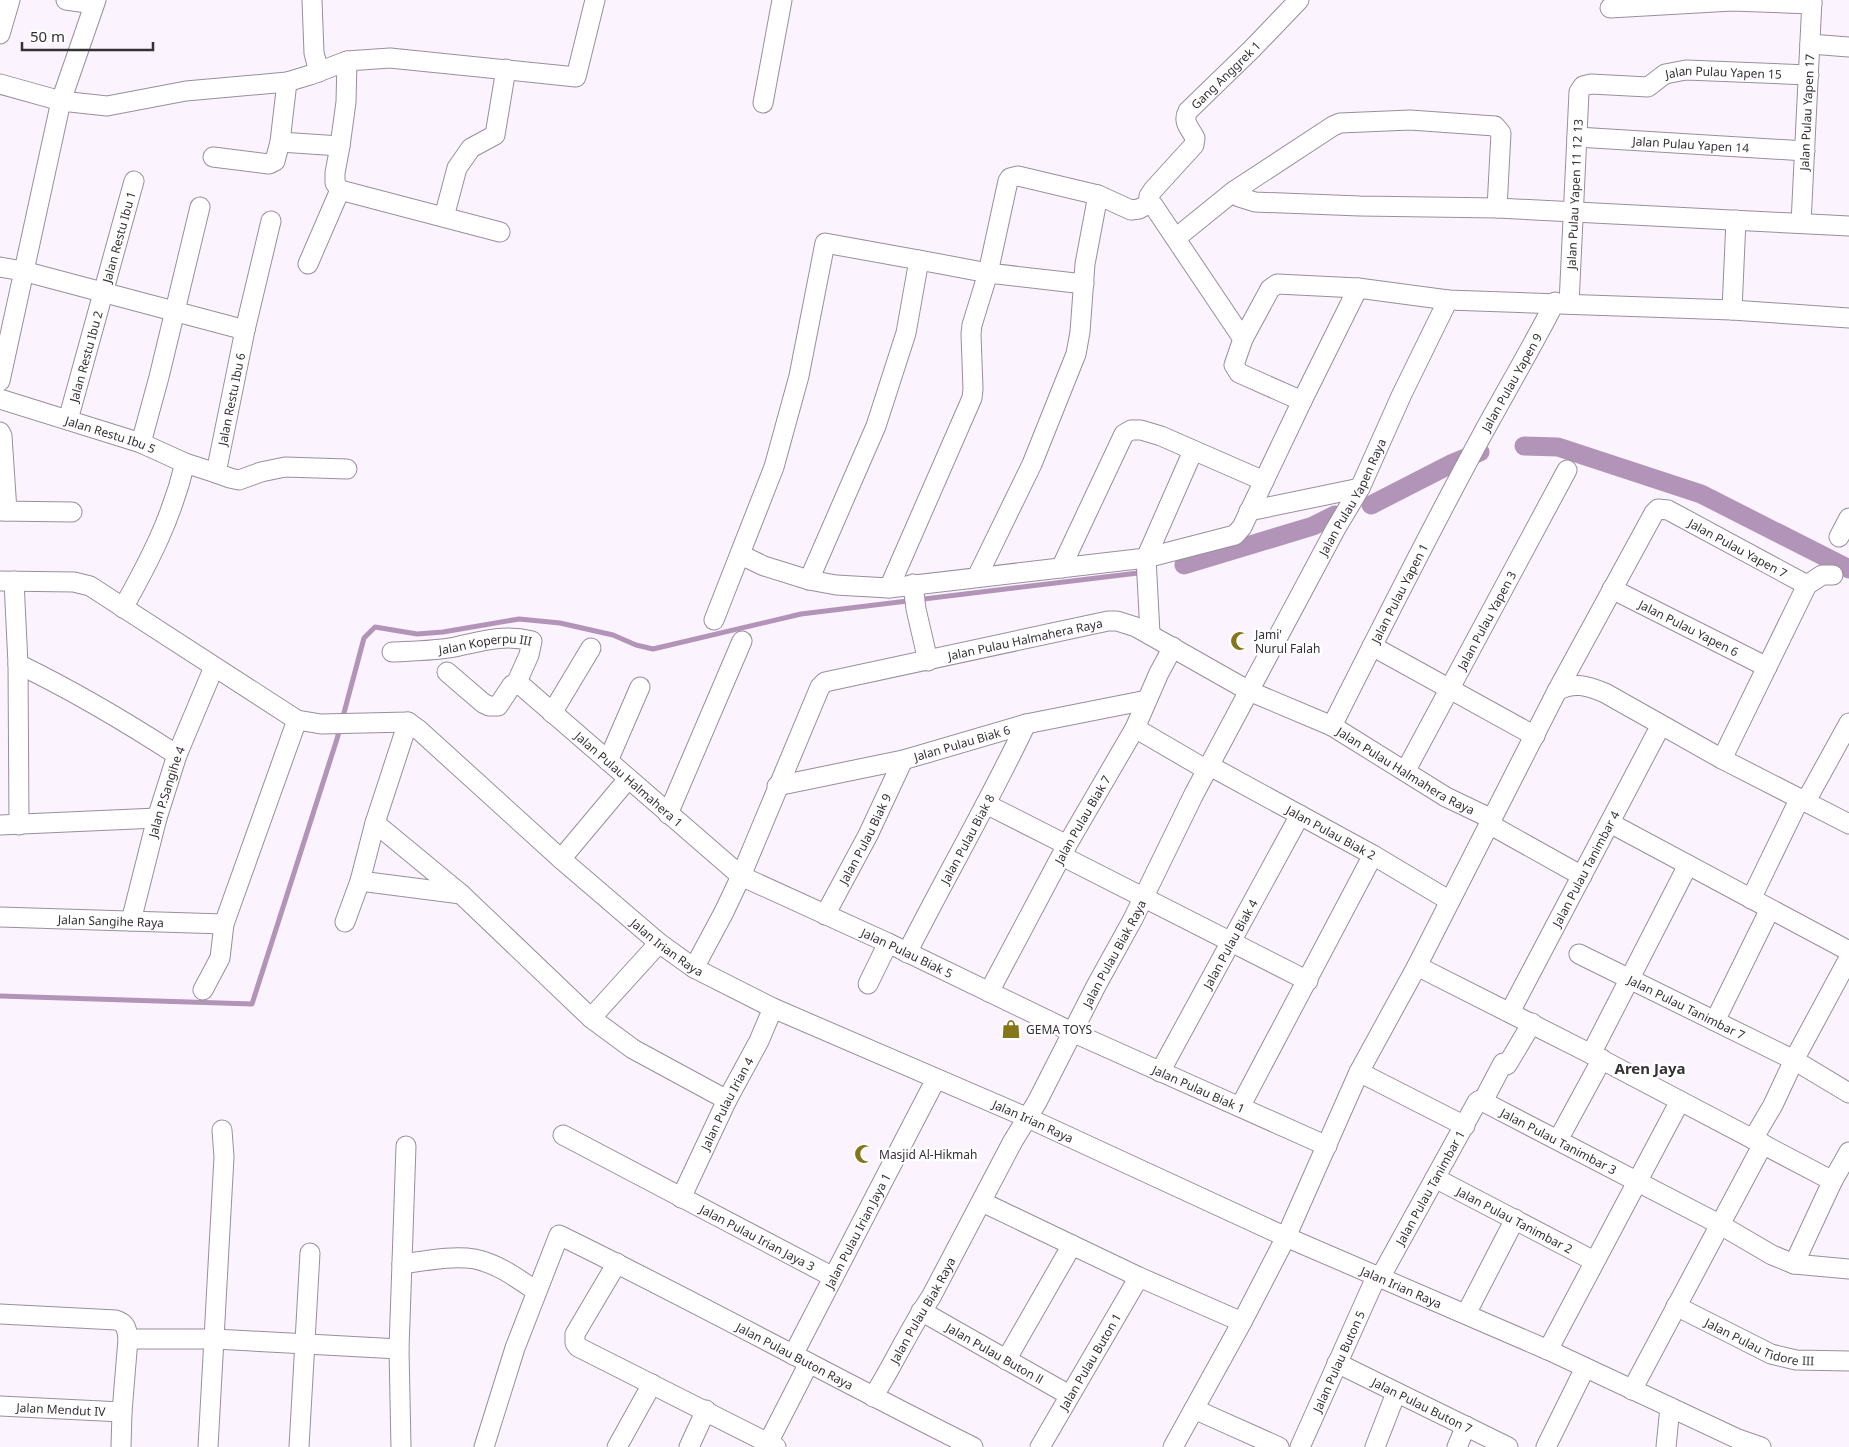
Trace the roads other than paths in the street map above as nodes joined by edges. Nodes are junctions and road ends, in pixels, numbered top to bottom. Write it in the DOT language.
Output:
graph roads {
  1 [pos="10,0"];
  2 [pos="66,0"];
  3 [pos="312,0"];
  4 [pos="596,0"];
  5 [pos="782,0"];
  6 [pos="1300,0"];
  7 [pos="95,2"];
  8 [pos="1812,2"];
  9 [pos="1610,8"];
  10 [pos="0,34"];
  11 [pos="1810,44"];
  12 [pos="1849,47"];
  13 [pos="347,61"];
  14 [pos="506,68"];
  15 [pos="319,72"];
  16 [pos="1809,75"];
  17 [pos="287,82"];
  18 [pos="0,84"];
  19 [pos="1583,86"];
  20 [pos="61,101"];
  21 [pos="763,103"];
  22 [pos="1577,137"];
  23 [pos="280,142"];
  24 [pos="340,146"];
  25 [pos="1805,152"];
  26 [pos="213,157"];
  27 [pos="134,181"];
  28 [pos="340,190"];
  29 [pos="1234,191"];
  30 [pos="1098,195"];
  31 [pos="1148,204"];
  32 [pos="200,207"];
  33 [pos="1497,208"];
  34 [pos="1573,212"];
  35 [pos="444,217"];
  36 [pos="1736,220"];
  37 [pos="271,221"];
  38 [pos="1801,223"];
  39 [pos="1849,226"];
  40 [pos="500,232"];
  41 [pos="1176,238"];
  42 [pos="919,260"];
  43 [pos="308,264"];
  44 [pos="0,267"];
  45 [pos="24,270"];
  46 [pos="988,272"];
  47 [pos="1084,284"];
  48 [pos="1358,288"];
  49 [pos="104,292"];
  50 [pos="1448,300"];
  51 [pos="1562,303"];
  52 [pos="1732,310"];
  53 [pos="174,312"];
  54 [pos="1849,318"];
  55 [pos="245,330"];
  56 [pos="1243,338"];
  57 [pos="0,380"];
  58 [pos="0,398"];
  59 [pos="1302,401"];
  60 [pos="68,420"];
  61 [pos="2,439"];
  62 [pos="141,444"];
  63 [pos="1193,451"];
  64 [pos="1468,462"];
  65 [pos="185,463"];
  66 [pos="347,469"];
  67 [pos="217,470"];
  68 [pos="1568,470"];
  69 [pos="1264,481"];
  70 [pos="1356,495"];
  71 [pos="3,511"];
  72 [pos="1249,511"];
  73 [pos="72,512"];
  74 [pos="1849,518"];
  75 [pos="1839,537"];
  76 [pos="741,555"];
  77 [pos="1147,561"];
  78 [pos="1061,568"];
  79 [pos="1833,575"];
  80 [pos="977,577"];
  81 [pos="809,580"];
  82 [pos="7,581"];
  83 [pos="1806,584"];
  84 [pos="889,588"];
  85 [pos="1612,588"];
  86 [pos="915,597"];
  87 [pos="122,608"];
  88 [pos="714,620"];
  89 [pos="1150,634"];
  90 [pos="742,641"];
  91 [pos="1372,646"];
  92 [pos="1173,647"];
  93 [pos="591,648"];
  94 [pos="392,652"];
  95 [pos="928,661"];
  96 [pos="18,664"];
  97 [pos="214,667"];
  98 [pos="1767,667"];
  99 [pos="447,672"];
  100 [pos="516,684"];
  101 [pos="640,687"];
  102 [pos="1451,688"];
  103 [pos="1249,691"];
  104 [pos="1557,691"];
  105 [pos="1146,700"];
  106 [pos="552,713"];
  107 [pos="297,720"];
  108 [pos="408,722"];
  109 [pos="1849,723"];
  110 [pos="1026,724"];
  111 [pos="1661,725"];
  112 [pos="1332,726"];
  113 [pos="1136,728"];
  114 [pos="1535,736"];
  115 [pos="177,755"];
  116 [pos="1722,759"];
  117 [pos="903,760"];
  118 [pos="608,761"];
  119 [pos="1209,768"];
  120 [pos="1406,770"];
  121 [pos="628,779"];
  122 [pos="777,786"];
  123 [pos="1803,800"];
  124 [pos="986,804"];
  125 [pos="668,814"];
  126 [pos="1300,815"];
  127 [pos="156,818"];
  128 [pos="1490,822"];
  129 [pos="375,823"];
  130 [pos="1610,823"];
  131 [pos="1849,824"];
  132 [pos="0,825"];
  133 [pos="19,825"];
  134 [pos="1065,851"];
  135 [pos="1373,855"];
  136 [pos="561,859"];
  137 [pos="1688,865"];
  138 [pos="741,876"];
  139 [pos="1582,876"];
  140 [pos="360,881"];
  141 [pos="461,894"];
  142 [pos="1143,898"];
  143 [pos="1751,899"];
  144 [pos="1450,901"];
  145 [pos="1770,909"];
  146 [pos="824,915"];
  147 [pos="0,917"];
  148 [pos="131,921"];
  149 [pos="344,922"];
  150 [pos="224,924"];
  151 [pos="1232,941"];
  152 [pos="659,943"];
  153 [pos="888,943"];
  154 [pos="1849,951"];
  155 [pos="907,953"];
  156 [pos="1579,954"];
  157 [pos="1849,958"];
  158 [pos="1417,966"];
  159 [pos="694,968"];
  160 [pos="1630,980"];
  161 [pos="1308,981"];
  162 [pos="868,984"];
  163 [pos="203,990"];
  164 [pos="989,992"];
  165 [pos="773,1008"];
  166 [pos="1510,1012"];
  167 [pos="591,1018"];
  168 [pos="1715,1021"];
  169 [pos="1532,1023"];
  170 [pos="1072,1032"];
  171 [pos="1596,1056"];
  172 [pos="1794,1060"];
  173 [pos="1160,1072"];
  174 [pos="1359,1072"];
  175 [pos="936,1079"];
  176 [pos="1849,1093"];
  177 [pos="727,1100"];
  178 [pos="1482,1101"];
  179 [pos="1680,1102"];
  180 [pos="1240,1108"];
  181 [pos="1028,1118"];
  182 [pos="1464,1126"];
  183 [pos="222,1130"];
  184 [pos="563,1135"];
  185 [pos="1558,1140"];
  186 [pos="1758,1142"];
  187 [pos="406,1146"];
  188 [pos="1327,1146"];
  189 [pos="1849,1152"];
  190 [pos="1435,1178"];
  191 [pos="1833,1180"];
  192 [pos="1637,1182"];
  193 [pos="681,1198"];
  194 [pos="982,1202"];
  195 [pos="1514,1219"];
  196 [pos="1719,1224"];
  197 [pos="1286,1237"];
  198 [pos="1072,1244"];
  199 [pos="310,1253"];
  200 [pos="1594,1261"];
  201 [pos="617,1263"];
  202 [pos="402,1264"];
  203 [pos="1794,1264"];
  204 [pos="1849,1269"];
  205 [pos="1379,1276"];
  206 [pos="833,1277"];
  207 [pos="1139,1277"];
  208 [pos="536,1291"];
  209 [pos="1676,1306"];
  210 [pos="921,1311"];
  211 [pos="0,1314"];
  212 [pos="1466,1314"];
  213 [pos="1242,1322"];
  214 [pos="128,1339"];
  215 [pos="215,1339"];
  216 [pos="305,1345"];
  217 [pos="399,1349"];
  218 [pos="1548,1350"];
  219 [pos="801,1359"];
  220 [pos="1006,1360"];
  221 [pos="1849,1361"];
  222 [pos="1337,1363"];
  223 [pos="1585,1368"];
  224 [pos="652,1384"];
  225 [pos="1632,1390"];
  226 [pos="1396,1393"];
  227 [pos="1069,1395"];
  228 [pos="873,1398"];
  229 [pos="0,1406"];
  230 [pos="1670,1407"];
  231 [pos="1194,1409"];
  232 [pos="706,1410"];
  233 [pos="122,1412"];
  234 [pos="1466,1426"];
  235 [pos="772,1445"];
  236 [pos="121,1447"];
  237 [pos="208,1447"];
  238 [pos="299,1447"];
  239 [pos="400,1447"];
  240 [pos="484,1447"];
  241 [pos="617,1447"];
  242 [pos="689,1447"];
  243 [pos="974,1447"];
  244 [pos="1040,1447"];
  245 [pos="1173,1447"];
  246 [pos="1279,1447"];
  247 [pos="1300,1447"];
  248 [pos="1374,1447"];
  249 [pos="1457,1447"];
  250 [pos="1508,1447"];
  251 [pos="1546,1447"];
  252 [pos="1666,1447"];
  253 [pos="1761,1447"];
  1 -- 10 [label="street"];
  2 -- 7 [label="street"];
  3 -- 15 [label="street"];
  4 -- 14 [label="street"];
  5 -- 21 [label="street"];
  6 -- 31 [label="street, Gang Anggrek 1"];
  7 -- 20 [label="street"];
  8 -- 9 [label="street"];
  8 -- 11 [label="street, Jalan Pulau Yapen 17"];
  11 -- 12 [label="street"];
  11 -- 16 [label="street, Jalan Pulau Yapen 17"];
  13 -- 14 [label="street"];
  13 -- 15 [label="street"];
  13 -- 24 [label="street"];
  14 -- 35 [label="street"];
  15 -- 17 [label="street"];
  16 -- 19 [label="street, Jalan Pulau Yapen 15"];
  16 -- 25 [label="street, Jalan Pulau Yapen 17"];
  17 -- 20 [label="street"];
  17 -- 23 [label="street"];
  18 -- 20 [label="street"];
  19 -- 22 [label="street, Jalan Pulau Yapen 11 12 13"];
  20 -- 45 [label="street"];
  22 -- 25 [label="street, Jalan Pulau Yapen 14"];
  22 -- 34 [label="street, Jalan Pulau Yapen 11 12 13"];
  23 -- 24 [label="street"];
  23 -- 26 [label="street"];
  24 -- 28 [label="street"];
  25 -- 38 [label="street, Jalan Pulau Yapen 17"];
  27 -- 49 [label="street, Jalan Restu Ibu 1"];
  28 -- 35 [label="street"];
  28 -- 43 [label="street"];
  29 -- 33 [label="street"];
  29 -- 33 [label="street"];
  29 -- 41 [label="street"];
  30 -- 31 [label="street"];
  30 -- 46 [label="street"];
  30 -- 47 [label="street"];
  31 -- 41 [label="street"];
  32 -- 53 [label="street"];
  33 -- 34 [label="street"];
  34 -- 36 [label="street"];
  34 -- 51 [label="street, Jalan Pulau Yapen 11 12 13"];
  35 -- 40 [label="street"];
  36 -- 38 [label="street"];
  36 -- 52 [label="street"];
  37 -- 55 [label="street"];
  38 -- 39 [label="street"];
  41 -- 56 [label="street"];
  42 -- 46 [label="street"];
  42 -- 76 [label="street"];
  42 -- 81 [label="street"];
  44 -- 45 [label="street"];
  45 -- 49 [label="street"];
  45 -- 57 [label="street"];
  46 -- 47 [label="street"];
  46 -- 84 [label="street"];
  47 -- 80 [label="street"];
  48 -- 50 [label="street"];
  48 -- 56 [label="street"];
  48 -- 59 [label="street"];
  49 -- 53 [label="street"];
  49 -- 60 [label="street, Jalan Restu Ibu 2"];
  50 -- 51 [label="street"];
  50 -- 70 [label="street, Jalan Pulau Yapen Raya"];
  51 -- 52 [label="street"];
  51 -- 64 [label="street, Jalan Pulau Yapen 9"];
  52 -- 54 [label="street"];
  53 -- 55 [label="street"];
  53 -- 62 [label="street"];
  55 -- 67 [label="street, Jalan Restu Ibu 6"];
  56 -- 59 [label="street"];
  58 -- 60 [label="street, Jalan Restu Ibu 5"];
  59 -- 69 [label="street"];
  60 -- 62 [label="street, Jalan Restu Ibu 5"];
  61 -- 71 [label="street"];
  62 -- 65 [label="street, Jalan Restu Ibu 5"];
  63 -- 69 [label="street"];
  63 -- 77 [label="street"];
  63 -- 78 [label="street"];
  64 -- 91 [label="street, Jalan Pulau Yapen 1"];
  65 -- 67 [label="street, Jalan Restu Ibu 5"];
  65 -- 87 [label="street"];
  66 -- 67 [label="street, Jalan Restu Ibu 5"];
  68 -- 102 [label="street, Jalan Pulau Yapen 3"];
  69 -- 72 [label="street"];
  70 -- 72 [label="street"];
  70 -- 103 [label="street, Jalan Pulau Yapen Raya"];
  71 -- 73 [label="street"];
  72 -- 77 [label="street"];
  74 -- 75 [label="street"];
  76 -- 81 [label="street"];
  76 -- 88 [label="street"];
  77 -- 78 [label="street"];
  77 -- 89 [label="street"];
  78 -- 80 [label="street"];
  79 -- 83 [label="street"];
  80 -- 86 [label="street"];
  81 -- 84 [label="street"];
  82 -- 87 [label="street"];
  82 -- 96 [label="street"];
  83 -- 85 [label="street, Jalan Pulau Yapen 7"];
  83 -- 98 [label="street"];
  84 -- 86 [label="street"];
  85 -- 98 [label="street, Jalan Pulau Yapen 6"];
  85 -- 104 [label="street"];
  86 -- 95 [label="street"];
  87 -- 97 [label="street"];
  89 -- 92 [label="street, Jalan Pulau Halmahera Raya"];
  89 -- 95 [label="street, Jalan Pulau Halmahera Raya"];
  90 -- 125 [label="street"];
  91 -- 102 [label="street"];
  91 -- 112 [label="street, Jalan Pulau Yapen 1"];
  92 -- 103 [label="street, Jalan Pulau Halmahera Raya"];
  92 -- 105 [label="street, Jalan Pulau Biak 7"];
  93 -- 106 [label="street"];
  94 -- 100 [label="street, Jalan Koperpu III"];
  95 -- 122 [label="street, Jalan Pulau Halmahera Raya"];
  96 -- 115 [label="street"];
  96 -- 133 [label="street"];
  97 -- 107 [label="street"];
  97 -- 115 [label="street, Jalan P.Sangihe 4"];
  98 -- 116 [label="street"];
  99 -- 100 [label="street"];
  100 -- 106 [label="street, Jalan Pulau Halmahera 1"];
  101 -- 118 [label="street"];
  102 -- 114 [label="street"];
  102 -- 120 [label="street, Jalan Pulau Yapen 3"];
  103 -- 112 [label="street, Jalan Pulau Halmahera Raya"];
  103 -- 119 [label="street, Jalan Pulau Biak Raya"];
  104 -- 111 [label="street"];
  104 -- 114 [label="street"];
  105 -- 110 [label="street, Jalan Pulau Biak 6"];
  105 -- 113 [label="street, Jalan Pulau Biak 7"];
  106 -- 118 [label="street, Jalan Pulau Halmahera 1"];
  107 -- 108 [label="street"];
  107 -- 150 [label="street"];
  108 -- 129 [label="street"];
  108 -- 136 [label="street, Jalan Irian Raya"];
  109 -- 123 [label="street"];
  110 -- 117 [label="street, Jalan Pulau Biak 6"];
  110 -- 124 [label="street, Jalan Pulau Biak 8"];
  111 -- 116 [label="street"];
  111 -- 130 [label="street, Jalan Pulau Tanimbar 4"];
  112 -- 120 [label="street, Jalan Pulau Halmahera Raya"];
  113 -- 119 [label="street"];
  113 -- 134 [label="street, Jalan Pulau Biak 7"];
  114 -- 128 [label="street"];
  115 -- 127 [label="street, Jalan P.Sangihe 4"];
  116 -- 123 [label="street"];
  117 -- 122 [label="street, Jalan Pulau Biak 6"];
  117 -- 146 [label="street, Jalan Pulau Biak 9"];
  118 -- 121 [label="street, Jalan Pulau Halmahera 1"];
  119 -- 126 [label="street, Jalan Pulau Biak 2"];
  119 -- 142 [label="street, Jalan Pulau Biak Raya"];
  120 -- 128 [label="street, Jalan Pulau Halmahera Raya"];
  121 -- 125 [label="street, Jalan Pulau Halmahera 1"];
  121 -- 136 [label="street"];
  122 -- 138 [label="street, Jalan Pulau Halmahera Raya"];
  123 -- 131 [label="street"];
  123 -- 143 [label="street"];
  124 -- 134 [label="street"];
  124 -- 155 [label="street, Jalan Pulau Biak 8"];
  125 -- 138 [label="street, Jalan Pulau Halmahera 1"];
  126 -- 135 [label="street, Jalan Pulau Biak 2"];
  126 -- 151 [label="street, Jalan Pulau Biak 4"];
  127 -- 133 [label="street"];
  127 -- 148 [label="street, Jalan P.Sangihe 4"];
  128 -- 139 [label="street, Jalan Pulau Halmahera Raya"];
  128 -- 144 [label="street"];
  129 -- 140 [label="street"];
  129 -- 141 [label="street"];
  130 -- 137 [label="street"];
  130 -- 139 [label="street, Jalan Pulau Tanimbar 4"];
  132 -- 133 [label="street"];
  134 -- 142 [label="street"];
  134 -- 164 [label="street, Jalan Pulau Biak 7"];
  135 -- 144 [label="street, Jalan Pulau Biak 2"];
  135 -- 161 [label="street"];
  136 -- 152 [label="street, Jalan Irian Raya"];
  137 -- 143 [label="street"];
  137 -- 160 [label="street"];
  138 -- 146 [label="street, Jalan Pulau Biak 5"];
  138 -- 159 [label="street, Jalan Pulau Halmahera Raya"];
  139 -- 166 [label="street, Jalan Pulau Tanimbar 4"];
  140 -- 141 [label="street"];
  140 -- 149 [label="street"];
  141 -- 167 [label="street"];
  142 -- 151 [label="street"];
  142 -- 170 [label="street, Jalan Pulau Biak Raya"];
  143 -- 145 [label="street"];
  144 -- 158 [label="street"];
  145 -- 154 [label="street"];
  145 -- 168 [label="street"];
  146 -- 153 [label="street, Jalan Pulau Biak 5"];
  147 -- 148 [label="street, Jalan Sangihe Raya"];
  148 -- 150 [label="street, Jalan Sangihe Raya"];
  150 -- 163 [label="street"];
  151 -- 161 [label="street"];
  151 -- 173 [label="street, Jalan Pulau Biak 4"];
  152 -- 159 [label="street, Jalan Irian Raya"];
  152 -- 167 [label="street"];
  153 -- 155 [label="street, Jalan Pulau Biak 5"];
  153 -- 162 [label="street"];
  155 -- 164 [label="street, Jalan Pulau Biak 5"];
  156 -- 160 [label="street, Jalan Pulau Tanimbar 7"];
  157 -- 172 [label="street"];
  158 -- 166 [label="street"];
  158 -- 174 [label="street"];
  159 -- 165 [label="street, Jalan Irian Raya"];
  160 -- 168 [label="street, Jalan Pulau Tanimbar 7"];
  160 -- 171 [label="street"];
  161 -- 180 [label="street"];
  164 -- 170 [label="street, Jalan Pulau Biak 5"];
  165 -- 175 [label="street, Jalan Irian Raya"];
  165 -- 177 [label="street, Jalan Pulau Irian 4"];
  166 -- 169 [label="street"];
  167 -- 177 [label="street"];
  168 -- 172 [label="street, Jalan Pulau Tanimbar 7"];
  169 -- 171 [label="street"];
  169 -- 178 [label="street, Jalan Pulau Tanimbar 1"];
  170 -- 173 [label="street, Jalan Pulau Biak 1"];
  170 -- 181 [label="street, Jalan Pulau Biak Raya"];
  171 -- 179 [label="street"];
  171 -- 185 [label="street"];
  172 -- 176 [label="street, Jalan Pulau Tanimbar 7"];
  172 -- 186 [label="street"];
  173 -- 180 [label="street, Jalan Pulau Biak 1"];
  174 -- 182 [label="street"];
  174 -- 188 [label="street"];
  175 -- 181 [label="street, Jalan Irian Raya"];
  175 -- 206 [label="street, Jalan Pulau Irian Jaya 1"];
  177 -- 193 [label="street, Jalan Pulau Irian 4"];
  178 -- 182 [label="street, Jalan Pulau Tanimbar 1"];
  178 -- 185 [label="street, Jalan Pulau Tanimbar 3"];
  179 -- 186 [label="street"];
  179 -- 192 [label="street"];
  180 -- 188 [label="street, Jalan Pulau Biak 1"];
  181 -- 194 [label="street, Jalan Pulau Biak Raya"];
  181 -- 197 [label="street, Jalan Irian Raya"];
  182 -- 190 [label="street, Jalan Pulau Tanimbar 1"];
  183 -- 215 [label="street"];
  184 -- 193 [label="street, Jalan Pulau Irian Jaya 3"];
  185 -- 192 [label="street, Jalan Pulau Tanimbar 3"];
  186 -- 191 [label="street"];
  186 -- 196 [label="street"];
  187 -- 202 [label="street"];
  188 -- 197 [label="street"];
  189 -- 191 [label="street"];
  190 -- 195 [label="street, Jalan Pulau Tanimbar 2"];
  190 -- 205 [label="street, Jalan Pulau Tanimbar 1"];
  191 -- 203 [label="street"];
  192 -- 196 [label="street, Jalan Pulau Tanimbar 3"];
  192 -- 200 [label="street"];
  193 -- 206 [label="street, Jalan Pulau Irian Jaya 3"];
  194 -- 198 [label="street"];
  194 -- 210 [label="street, Jalan Pulau Biak Raya"];
  195 -- 200 [label="street, Jalan Pulau Tanimbar 2"];
  195 -- 212 [label="street"];
  196 -- 203 [label="street, Jalan Pulau Tanimbar 3"];
  196 -- 209 [label="street"];
  197 -- 205 [label="street, Jalan Irian Raya"];
  197 -- 213 [label="street"];
  198 -- 207 [label="street"];
  198 -- 220 [label="street"];
  199 -- 216 [label="street"];
  200 -- 218 [label="street"];
  201 -- 208 [label="street, Jalan Pulau Buton Raya"];
  201 -- 219 [label="street, Jalan Pulau Buton Raya"];
  201 -- 224 [label="street"];
  202 -- 208 [label="street"];
  202 -- 217 [label="street"];
  203 -- 204 [label="street, Jalan Pulau Tanimbar 3"];
  205 -- 212 [label="street, Jalan Irian Raya"];
  205 -- 222 [label="street, Jalan Pulau Buton 5"];
  206 -- 219 [label="street, Jalan Pulau Irian Jaya 1"];
  207 -- 213 [label="street"];
  207 -- 227 [label="street, Jalan Pulau Buton 1"];
  208 -- 240 [label="street"];
  209 -- 221 [label="street, Jalan Pulau Tidore III"];
  209 -- 225 [label="street"];
  210 -- 220 [label="street, Jalan Pulau Buton ll"];
  210 -- 228 [label="street, Jalan Pulau Biak Raya"];
  211 -- 214 [label="street"];
  212 -- 218 [label="street, Jalan Irian Raya"];
  213 -- 231 [label="street"];
  214 -- 215 [label="street"];
  214 -- 233 [label="street"];
  215 -- 216 [label="street"];
  215 -- 237 [label="street"];
  216 -- 217 [label="street"];
  216 -- 238 [label="street"];
  217 -- 239 [label="street"];
  218 -- 223 [label="street, Jalan Irian Raya"];
  219 -- 228 [label="street, Jalan Pulau Buton Raya"];
  219 -- 235 [label="street, Jalan Pulau Irian Jaya 1"];
  220 -- 227 [label="street, Jalan Pulau Buton ll"];
  222 -- 226 [label="street, Jalan Pulau Buton 7"];
  222 -- 247 [label="street, Jalan Pulau Buton 5"];
  223 -- 225 [label="street, Jalan Irian Raya"];
  223 -- 251 [label="street"];
  224 -- 232 [label="street"];
  224 -- 241 [label="street"];
  225 -- 230 [label="street, Jalan Irian Raya"];
  226 -- 234 [label="street, Jalan Pulau Buton 7"];
  226 -- 248 [label="street"];
  227 -- 244 [label="street, Jalan Pulau Buton 1"];
  228 -- 243 [label="street, Jalan Pulau Buton Raya"];
  229 -- 233 [label="street, Jalan Mendut IV"];
  230 -- 252 [label="street"];
  230 -- 253 [label="street, Jalan Irian Raya"];
  231 -- 245 [label="street"];
  231 -- 246 [label="street"];
  232 -- 235 [label="street"];
  232 -- 242 [label="street"];
  233 -- 236 [label="street"];
  234 -- 249 [label="street"];
  234 -- 250 [label="street, Jalan Pulau Buton 7"];
}
